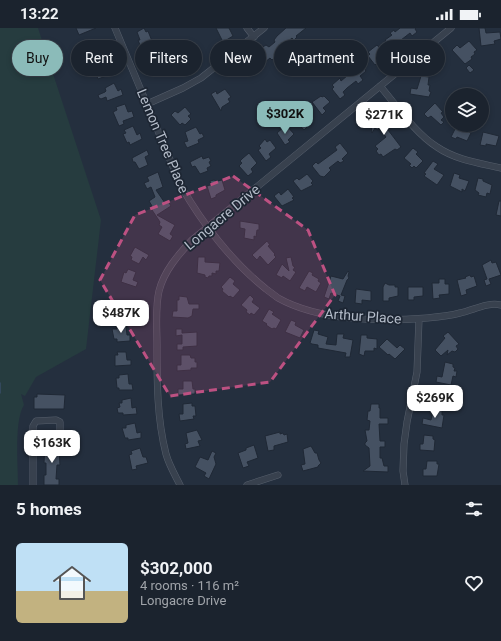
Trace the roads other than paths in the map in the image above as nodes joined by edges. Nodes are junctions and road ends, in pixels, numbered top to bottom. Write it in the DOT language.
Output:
graph roads {
  1 [pos="115,28"];
  2 [pos="247,28"];
  3 [pos="264,28"];
  4 [pos="451,28"];
  5 [pos="254,37"];
  6 [pos="380,86"];
  7 [pos="147,104"];
  8 [pos="501,168"];
  9 [pos="208,228"];
  10 [pos="501,305"];
  11 [pos="419,319"];
  12 [pos="33,436"];
  13 [pos="278,475"];
  14 [pos="33,485"];
  15 [pos="180,485"];
  16 [pos="247,485"];
  17 [pos="405,485"];
  1 -- 7 [label="street, Lemon Tree Place"];
  2 -- 5 [label="street"];
  3 -- 5 [label="street"];
  4 -- 6 [label="street, Longacre Drive"];
  5 -- 7 [label="street"];
  6 -- 8 [label="street"];
  6 -- 9 [label="street, Longacre Drive"];
  7 -- 9 [label="street, Lemon Tree Place"];
  9 -- 11 [label="street, Arthur Place"];
  9 -- 15 [label="street, Longacre Drive"];
  10 -- 11 [label="street, Arthur Place"];
  11 -- 17 [label="street"];
  12 -- 12 [label="street"];
  12 -- 14 [label="street"];
  13 -- 16 [label="street"];
}
